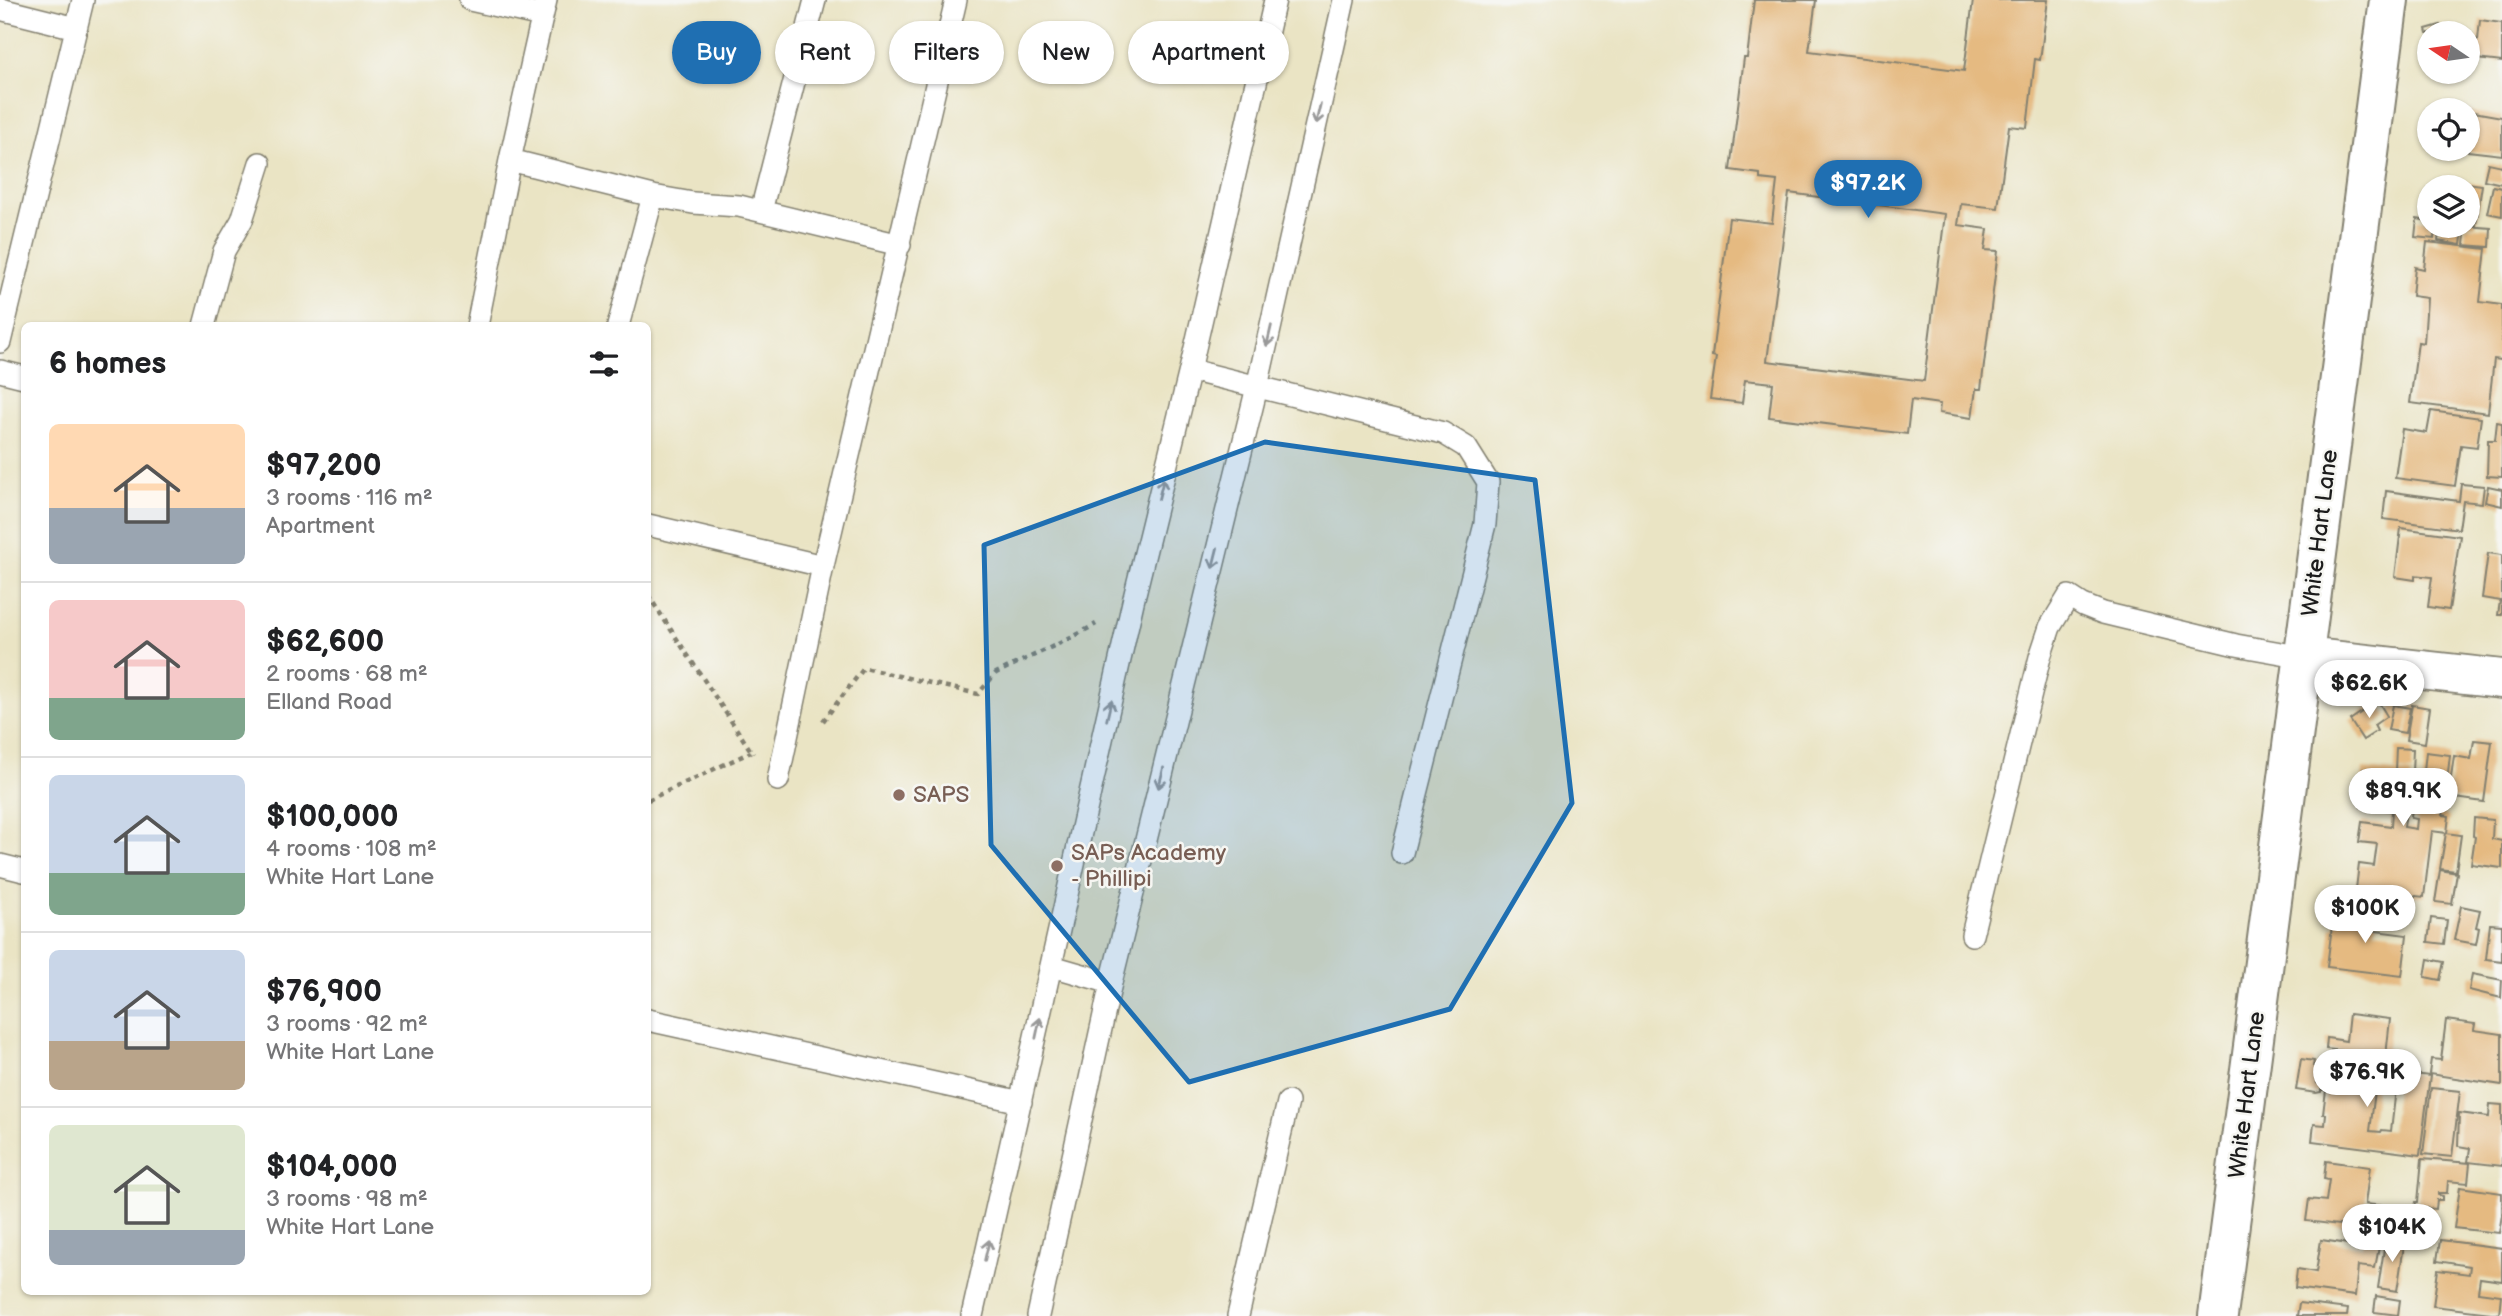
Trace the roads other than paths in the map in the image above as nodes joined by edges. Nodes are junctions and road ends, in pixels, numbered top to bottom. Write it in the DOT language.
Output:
graph roads {
  1 [pos="83,0"];
  2 [pos="471,0"];
  3 [pos="815,0"];
  4 [pos="956,0"];
  5 [pos="1275,0"];
  6 [pos="1344,0"];
  7 [pos="2389,0"];
  8 [pos="544,8"];
  9 [pos="0,9"];
  10 [pos="76,28"];
  11 [pos="510,160"];
  12 [pos="260,163"];
  13 [pos="653,197"];
  14 [pos="761,211"];
  15 [pos="900,245"];
  16 [pos="205,322"];
  17 [pos="478,322"];
  18 [pos="619,322"];
  19 [pos="0,342"];
  20 [pos="1190,370"];
  21 [pos="0,371"];
  22 [pos="21,376"];
  23 [pos="1257,387"];
  24 [pos="651,526"];
  25 [pos="823,566"];
  26 [pos="2304,657"];
  27 [pos="2502,679"];
  28 [pos="778,780"];
  29 [pos="1402,853"];
  30 [pos="0,865"];
  31 [pos="21,870"];
  32 [pos="1972,935"];
  33 [pos="1052,966"];
  34 [pos="1111,983"];
  35 [pos="651,1021"];
  36 [pos="1021,1102"];
  37 [pos="1288,1102"];
  38 [pos="972,1316"];
  39 [pos="1038,1316"];
  40 [pos="1238,1316"];
  41 [pos="2218,1316"];
  1 -- 10 [label="lane"];
  2 -- 8 [label="lane"];
  3 -- 14 [label="lane"];
  4 -- 15 [label="lane"];
  5 -- 20 [label="lane"];
  6 -- 23 [label="lane, one-way"];
  7 -- 26 [label="street, White Hart Lane"];
  8 -- 11 [label="lane"];
  9 -- 10 [label="lane"];
  10 -- 19 [label="lane"];
  11 -- 13 [label="lane"];
  11 -- 17 [label="lane"];
  12 -- 16 [label="lane"];
  13 -- 14 [label="lane"];
  13 -- 18 [label="lane"];
  14 -- 15 [label="lane"];
  15 -- 25 [label="lane"];
  20 -- 23 [label="lane"];
  33 -- 20 [label="lane, one-way"];
  21 -- 22 [label="lane"];
  23 -- 29 [label="lane"];
  23 -- 34 [label="lane, one-way"];
  24 -- 25 [label="lane"];
  25 -- 28 [label="lane"];
  26 -- 27 [label="street"];
  26 -- 32 [label="lane"];
  26 -- 41 [label="street, White Hart Lane"];
  30 -- 31 [label="lane"];
  33 -- 34 [label="lane"];
  36 -- 33 [label="lane, one-way"];
  34 -- 39 [label="lane"];
  35 -- 36 [label="lane"];
  38 -- 36 [label="lane, one-way"];
  37 -- 40 [label="lane"];
}
